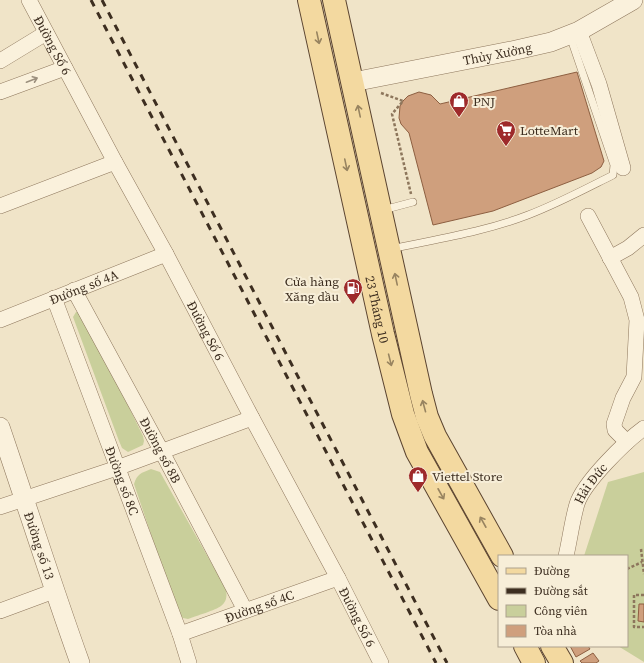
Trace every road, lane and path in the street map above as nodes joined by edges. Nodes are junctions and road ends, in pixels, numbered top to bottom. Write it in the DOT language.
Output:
graph roads {
  1 [pos="29,0"];
  2 [pos="309,0"];
  3 [pos="334,0"];
  4 [pos="633,0"];
  5 [pos="46,33"];
  6 [pos="574,33"];
  7 [pos="0,61"];
  8 [pos="65,68"];
  9 [pos="353,82"];
  10 [pos="328,86"];
  11 [pos="0,92"];
  12 [pos="115,162"];
  13 [pos="623,168"];
  14 [pos="413,202"];
  15 [pos="0,206"];
  16 [pos="381,210"];
  17 [pos="357,216"];
  18 [pos="588,216"];
  19 [pos="644,235"];
  20 [pos="389,249"];
  21 [pos="166,254"];
  22 [pos="610,258"];
  23 [pos="74,290"];
  24 [pos="54,298"];
  25 [pos="0,320"];
  26 [pos="252,418"];
  27 [pos="0,427"];
  28 [pos="644,428"];
  29 [pos="628,442"];
  30 [pos="162,452"];
  31 [pos="117,468"];
  32 [pos="24,498"];
  33 [pos="0,507"];
  34 [pos="641,549"];
  35 [pos="501,555"];
  36 [pos="566,555"];
  37 [pos="642,562"];
  38 [pos="628,569"];
  39 [pos="644,574"];
  40 [pos="338,578"];
  41 [pos="54,591"];
  42 [pos="644,595"];
  43 [pos="498,598"];
  44 [pos="245,610"];
  45 [pos="0,611"];
  46 [pos="644,627"];
  47 [pos="180,634"];
  48 [pos="526,647"];
  49 [pos="553,647"];
  50 [pos="80,663"];
  51 [pos="189,663"];
  52 [pos="381,663"];
  53 [pos="534,663"];
  54 [pos="562,663"];
  1 -- 5 [label="street, Đường Số 6"];
  2 -- 10 [label="main road, 23 Tháng 10, one-way"];
  3 -- 9 [label="main road, 23 Tháng 10"];
  4 -- 6 [label="street, Thủy Xưởng"];
  5 -- 7 [label="street"];
  5 -- 8 [label="street, Đường Số 6"];
  6 -- 9 [label="street, Thủy Xưởng"];
  6 -- 13 [label="street"];
  6 -- 20 [label="lane"];
  11 -- 8 [label="street, one-way"];
  8 -- 12 [label="street, Đường Số 6"];
  9 -- 10 [label="main road"];
  9 -- 14 [label="path"];
  16 -- 9 [label="main road, 23 Tháng 10, one-way"];
  10 -- 17 [label="main road, 23 Tháng 10, one-way"];
  12 -- 15 [label="street"];
  12 -- 21 [label="street, Đường Số 6"];
  14 -- 16 [label="lane"];
  16 -- 17 [label="main road"];
  16 -- 20 [label="main road, 23 Tháng 10"];
  17 -- 43 [label="main road, 23 Tháng 10, one-way"];
  18 -- 22 [label="street"];
  19 -- 22 [label="street"];
  35 -- 20 [label="main road, 23 Tháng 10, one-way"];
  21 -- 23 [label="street, Đường số 4A"];
  21 -- 26 [label="street, Đường Số 6"];
  22 -- 29 [label="street"];
  23 -- 24 [label="street, Đường số 4A"];
  23 -- 30 [label="street, Đường số 8B"];
  24 -- 25 [label="street, Đường số 4A"];
  24 -- 31 [label="street, Đường số 8C"];
  26 -- 30 [label="street"];
  26 -- 40 [label="street, Đường Số 6"];
  27 -- 32 [label="street, Đường số 13"];
  28 -- 29 [label="street, Hải Đức"];
  29 -- 36 [label="street, Hải Đức"];
  30 -- 31 [label="street"];
  30 -- 44 [label="street, Đường số 8B"];
  31 -- 32 [label="street"];
  31 -- 47 [label="street, Đường số 8C"];
  32 -- 33 [label="street"];
  32 -- 41 [label="street, Đường số 13"];
  34 -- 37 [label="path"];
  37 -- 38 [label="path"];
  37 -- 39 [label="path"];
  40 -- 44 [label="street, Đường số 4C"];
  40 -- 52 [label="street, Đường Số 6"];
  41 -- 45 [label="street"];
  41 -- 50 [label="street, Đường số 13"];
  42 -- 46 [label="path"];
  44 -- 47 [label="street, Đường số 4C"];
  47 -- 51 [label="street, Đường số 8C"];
  48 -- 53 [label="main road"];
  49 -- 54 [label="main road"];
}
